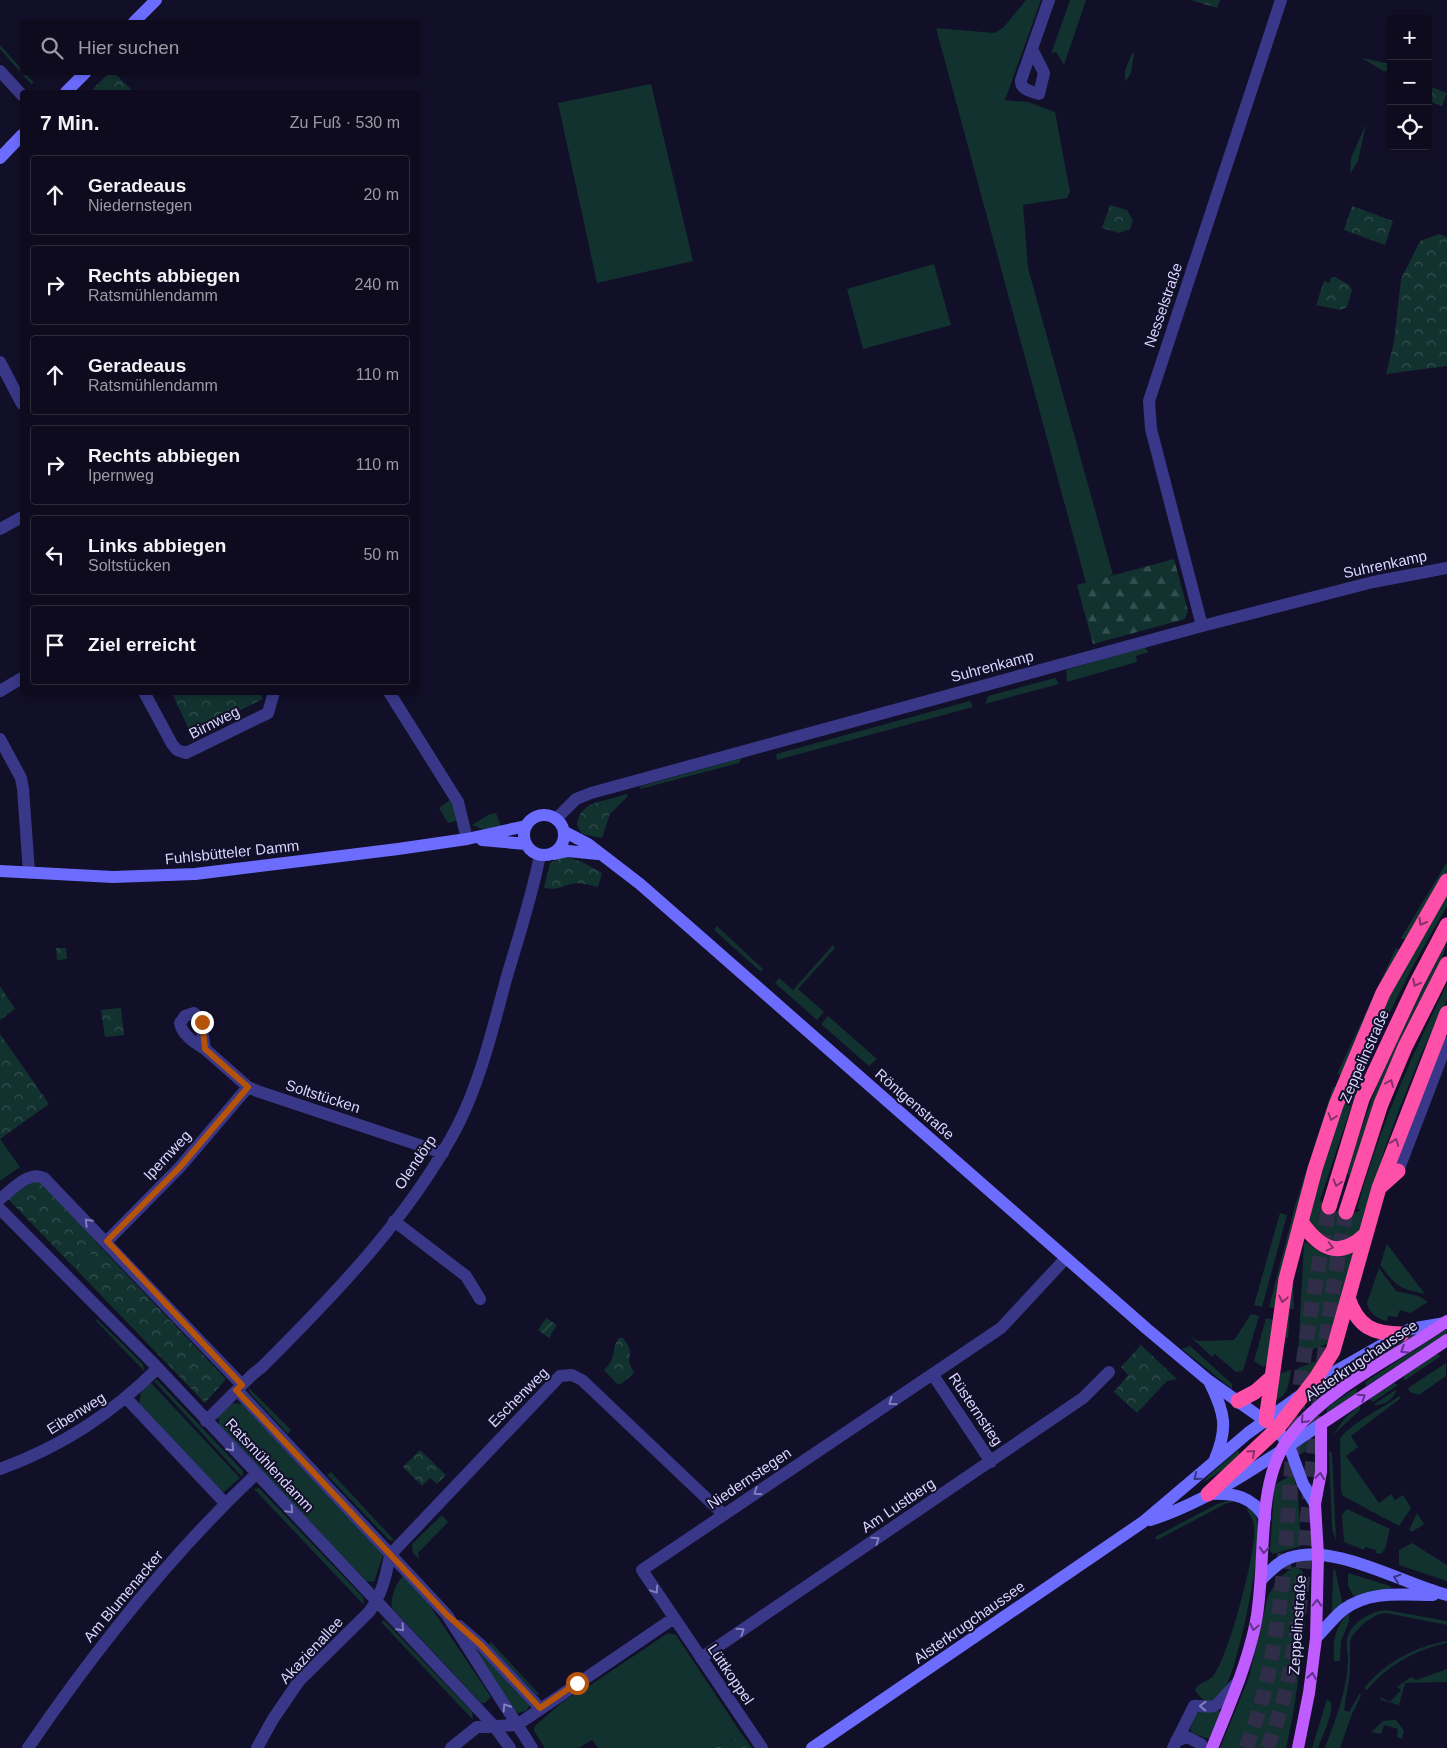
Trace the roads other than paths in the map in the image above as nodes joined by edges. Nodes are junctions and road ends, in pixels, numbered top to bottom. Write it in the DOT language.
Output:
graph roads {
  1 [pos="156,0"];
  2 [pos="1049,0"];
  3 [pos="1281,0"];
  4 [pos="136,20"];
  5 [pos="1032,50"];
  6 [pos="0,71"];
  7 [pos="83,75"];
  8 [pos="68,90"];
  9 [pos="20,93"];
  10 [pos="20,137"];
  11 [pos="0,158"];
  12 [pos="0,362"];
  13 [pos="20,400"];
  14 [pos="20,517"];
  15 [pos="0,529"];
  16 [pos="1447,568"];
  17 [pos="1202,626"];
  18 [pos="20,679"];
  19 [pos="0,690"];
  20 [pos="146,695"];
  21 [pos="273,695"];
  22 [pos="391,695"];
  23 [pos="0,739"];
  24 [pos="556,819"];
  25 [pos="526,826"];
  26 [pos="565,832"];
  27 [pos="467,838"];
  28 [pos="526,844"];
  29 [pos="598,854"];
  30 [pos="547,855"];
  31 [pos="0,870"];
  32 [pos="29,872"];
  33 [pos="1447,881"];
  34 [pos="1447,925"];
  35 [pos="1447,964"];
  36 [pos="1447,1013"];
  37 [pos="1447,1042"];
  38 [pos="205,1049"];
  39 [pos="248,1087"];
  40 [pos="442,1152"];
  41 [pos="1398,1171"];
  42 [pos="1378,1188"];
  43 [pos="0,1198"];
  44 [pos="1329,1207"];
  45 [pos="0,1209"];
  46 [pos="1346,1212"];
  47 [pos="394,1221"];
  48 [pos="1300,1222"];
  49 [pos="1366,1235"];
  50 [pos="107,1241"];
  51 [pos="1066,1258"];
  52 [pos="1348,1298"];
  53 [pos="480,1299"];
  54 [pos="1446,1322"];
  55 [pos="1402,1334"];
  56 [pos="1447,1340"];
  57 [pos="158,1368"];
  58 [pos="1109,1372"];
  59 [pos="933,1375"];
  60 [pos="1272,1377"];
  61 [pos="1209,1381"];
  62 [pos="239,1387"];
  63 [pos="1304,1394"];
  64 [pos="126,1399"];
  65 [pos="1238,1401"];
  66 [pos="206,1421"];
  67 [pos="1321,1424"];
  68 [pos="1279,1437"];
  69 [pos="991,1462"];
  70 [pos="1214,1463"];
  71 [pos="0,1469"];
  72 [pos="256,1474"];
  73 [pos="1208,1494"];
  74 [pos="225,1504"];
  75 [pos="1315,1504"];
  76 [pos="723,1514"];
  77 [pos="1265,1518"];
  78 [pos="1143,1522"];
  79 [pos="390,1555"];
  80 [pos="1318,1555"];
  81 [pos="1262,1579"];
  82 [pos="1445,1595"];
  83 [pos="377,1602"];
  84 [pos="447,1615"];
  85 [pos="674,1618"];
  86 [pos="1316,1638"];
  87 [pos="701,1658"];
  88 [pos="1239,1681"];
  89 [pos="540,1708"];
  90 [pos="517,1725"];
  91 [pos="494,1726"];
  92 [pos="1174,1745"];
  93 [pos="28,1748"];
  94 [pos="257,1748"];
  95 [pos="451,1748"];
  96 [pos="510,1748"];
  97 [pos="532,1748"];
  98 [pos="762,1748"];
  99 [pos="812,1748"];
  100 [pos="1203,1748"];
  101 [pos="1212,1748"];
  102 [pos="1298,1748"];
  1 -- 4 [label="street"];
  2 -- 5 [label="street"];
  3 -- 17 [label="street, Nesselstraße"];
  6 -- 9 [label="street"];
  7 -- 8 [label="street"];
  10 -- 11 [label="street"];
  12 -- 13 [label="street"];
  14 -- 15 [label="street"];
  16 -- 17 [label="street, Suhrenkamp"];
  17 -- 24 [label="street, Suhrenkamp"];
  18 -- 19 [label="street"];
  20 -- 21 [label="street, Birnweg"];
  22 -- 27 [label="street"];
  23 -- 32 [label="street"];
  24 -- 25 [label="street"];
  24 -- 26 [label="street"];
  25 -- 27 [label="street, Fuhlsbütteler Damm"];
  25 -- 28 [label="street"];
  26 -- 29 [label="street, Röntgenstraße"];
  26 -- 30 [label="street"];
  27 -- 28 [label="street, Fuhlsbütteler Damm"];
  27 -- 32 [label="street, Fuhlsbütteler Damm"];
  28 -- 30 [label="street"];
  29 -- 30 [label="street, Röntgenstraße"];
  29 -- 51 [label="street, Röntgenstraße"];
  30 -- 40 [label="street, Olendörp"];
  31 -- 32 [label="street, Fuhlsbütteler Damm"];
  33 -- 48 [label="highway, one-way"];
  34 -- 44 [label="highway, Zeppelinstraße, one-way"];
  46 -- 35 [label="highway, one-way"];
  42 -- 36 [label="highway, one-way"];
  37 -- 41 [label="street"];
  38 -- 39 [label="street, Soltstücken"];
  39 -- 40 [label="street, Soltstücken"];
  39 -- 50 [label="street, Ipernweg"];
  40 -- 47 [label="street, Olendörp"];
  41 -- 42 [label="highway"];
  42 -- 49 [label="highway"];
  50 -- 43 [label="street, Ratsmühlendamm, one-way"];
  45 -- 57 [label="street, Ratsmühlendamm"];
  47 -- 53 [label="street"];
  47 -- 62 [label="street, Olendörp"];
  48 -- 49 [label="highway, one-way"];
  48 -- 60 [label="highway, one-way"];
  49 -- 52 [label="highway"];
  50 -- 62 [label="street, Ratsmühlendamm"];
  51 -- 59 [label="street, Niedernstegen"];
  51 -- 61 [label="street, Röntgenstraße"];
  52 -- 55 [label="highway"];
  52 -- 63 [label="highway"];
  54 -- 55 [label="street, Alsterkrugchaussee"];
  54 -- 68 [label="main road, Alsterkrugchaussee, one-way"];
  55 -- 63 [label="street, Alsterkrugchaussee"];
  67 -- 56 [label="main road, Alsterkrugchaussee, one-way"];
  57 -- 64 [label="street, Eibenweg"];
  57 -- 66 [label="street, Ratsmühlendamm"];
  58 -- 69 [label="street, Am Lustberg"];
  59 -- 69 [label="street, Rüsternstieg"];
  59 -- 76 [label="street, Niedernstegen, one-way"];
  60 -- 65 [label="highway"];
  60 -- 68 [label="highway"];
  61 -- 65 [label="street, Röntgenstraße"];
  61 -- 70 [label="street, Röntgenstraße"];
  62 -- 66 [label="street, Olendörp"];
  62 -- 79 [label="street, Ratsmühlendamm"];
  63 -- 68 [label="highway"];
  64 -- 71 [label="street, Eibenweg"];
  64 -- 74 [label="street"];
  65 -- 68 [label="street, Röntgenstraße"];
  66 -- 72 [label="street, Ratsmühlendamm, one-way"];
  67 -- 68 [label="street, Alsterkrugchaussee"];
  75 -- 67 [label="main road, Zeppelinstraße, one-way"];
  68 -- 70 [label="street, Alsterkrugchaussee"];
  73 -- 68 [label="highway, one-way"];
  68 -- 73 [label="street, Alsterkrugchaussee"];
  68 -- 75 [label="street, Zeppelinstraße"];
  68 -- 77 [label="main road"];
  87 -- 69 [label="street, Am Lustberg, one-way"];
  70 -- 78 [label="street, Alsterkrugchaussee, one-way"];
  72 -- 74 [label="street, Am Blumenacker"];
  72 -- 83 [label="street, Ratsmühlendamm, one-way"];
  73 -- 77 [label="street"];
  73 -- 78 [label="street, Alsterkrugchaussee"];
  74 -- 93 [label="street, Am Blumenacker"];
  75 -- 80 [label="main road, Zeppelinstraße"];
  76 -- 79 [label="street, Eschenweg"];
  76 -- 85 [label="street, Niedernstegen, one-way"];
  77 -- 81 [label="main road, one-way"];
  78 -- 99 [label="street, Alsterkrugchaussee"];
  79 -- 83 [label="street"];
  79 -- 84 [label="street, Ratsmühlendamm"];
  80 -- 81 [label="street"];
  82 -- 80 [label="street, one-way"];
  86 -- 80 [label="main road, Zeppelinstraße, one-way"];
  81 -- 88 [label="main road, one-way"];
  82 -- 86 [label="street"];
  83 -- 91 [label="street, Ratsmühlendamm, one-way"];
  83 -- 94 [label="street, Akazienallee"];
  84 -- 89 [label="street, Ratsmühlendamm"];
  90 -- 84 [label="street, Ratsmühlendamm, one-way"];
  85 -- 87 [label="street, Lüttkoppel"];
  85 -- 89 [label="street"];
  102 -- 86 [label="main road, Zeppelinstraße, one-way"];
  87 -- 98 [label="street, Lüttkoppel"];
  88 -- 92 [label="street, one-way"];
  88 -- 101 [label="main road"];
  89 -- 90 [label="street"];
  90 -- 91 [label="street"];
  90 -- 97 [label="street, Ratsmühlendamm"];
  91 -- 95 [label="street"];
  91 -- 96 [label="street, Ratsmühlendamm"];
  92 -- 100 [label="street"];
}
